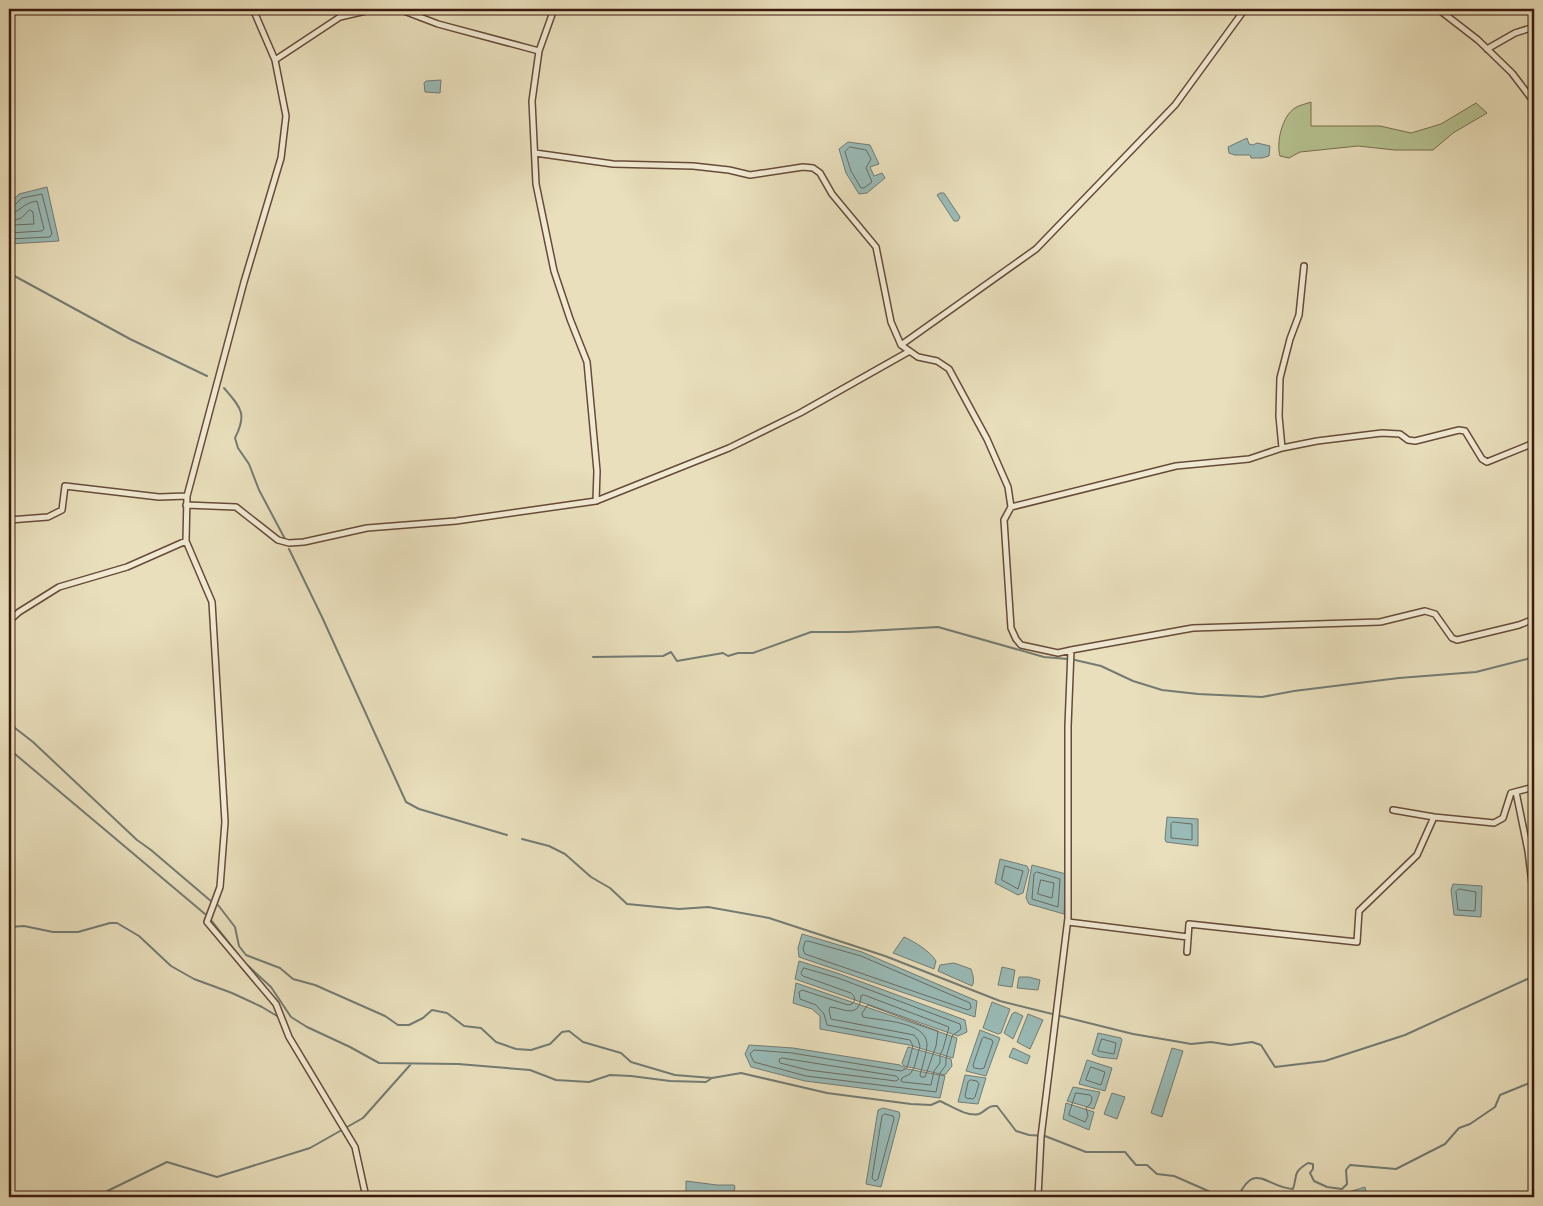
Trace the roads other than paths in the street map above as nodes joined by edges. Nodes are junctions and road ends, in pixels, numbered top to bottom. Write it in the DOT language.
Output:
graph roads {
  1 [pos="252,9"];
  2 [pos="554,9"];
  3 [pos="1245,9"];
  4 [pos="1438,9"];
  5 [pos="1534,27"];
  6 [pos="1487,49"];
  7 [pos="539,51"];
  8 [pos="275,60"];
  9 [pos="1534,102"];
  10 [pos="535,153"];
  11 [pos="1304,266"];
  12 [pos="901,345"];
  13 [pos="908,352"];
  14 [pos="1534,443"];
  15 [pos="1282,448"];
  16 [pos="187,496"];
  17 [pos="596,501"];
  18 [pos="186,505"];
  19 [pos="1011,507"];
  20 [pos="9,520"];
  21 [pos="186,541"];
  22 [pos="1534,619"];
  23 [pos="9,622"];
  24 [pos="1071,650"];
  25 [pos="1534,787"];
  26 [pos="1516,792"];
  27 [pos="1394,810"];
  28 [pos="1434,817"];
  29 [pos="1534,900"];
  30 [pos="1068,922"];
  31 [pos="1188,937"];
  32 [pos="1188,952"];
  33 [pos="366,1197"];
  34 [pos="1038,1197"];
  1 -- 8 [label="street"];
  2 -- 7 [label="street"];
  3 -- 12 [label="street"];
  4 -- 6 [label="street"];
  5 -- 6 [label="street"];
  6 -- 9 [label="street"];
  7 -- 8 [label="street"];
  7 -- 10 [label="street"];
  8 -- 16 [label="street"];
  10 -- 12 [label="street"];
  10 -- 17 [label="street"];
  11 -- 15 [label="street"];
  12 -- 13 [label="street"];
  13 -- 17 [label="street"];
  13 -- 19 [label="street"];
  14 -- 15 [label="street"];
  15 -- 19 [label="street"];
  16 -- 18 [label="street"];
  16 -- 20 [label="street"];
  17 -- 18 [label="street"];
  18 -- 21 [label="street"];
  19 -- 24 [label="street"];
  21 -- 23 [label="street"];
  21 -- 33 [label="street"];
  22 -- 24 [label="street"];
  24 -- 30 [label="street"];
  25 -- 26 [label="street"];
  26 -- 28 [label="street"];
  26 -- 29 [label="street"];
  27 -- 28 [label="street"];
  28 -- 31 [label="street"];
  30 -- 31 [label="street"];
  30 -- 34 [label="street"];
  31 -- 32 [label="street"];
}
